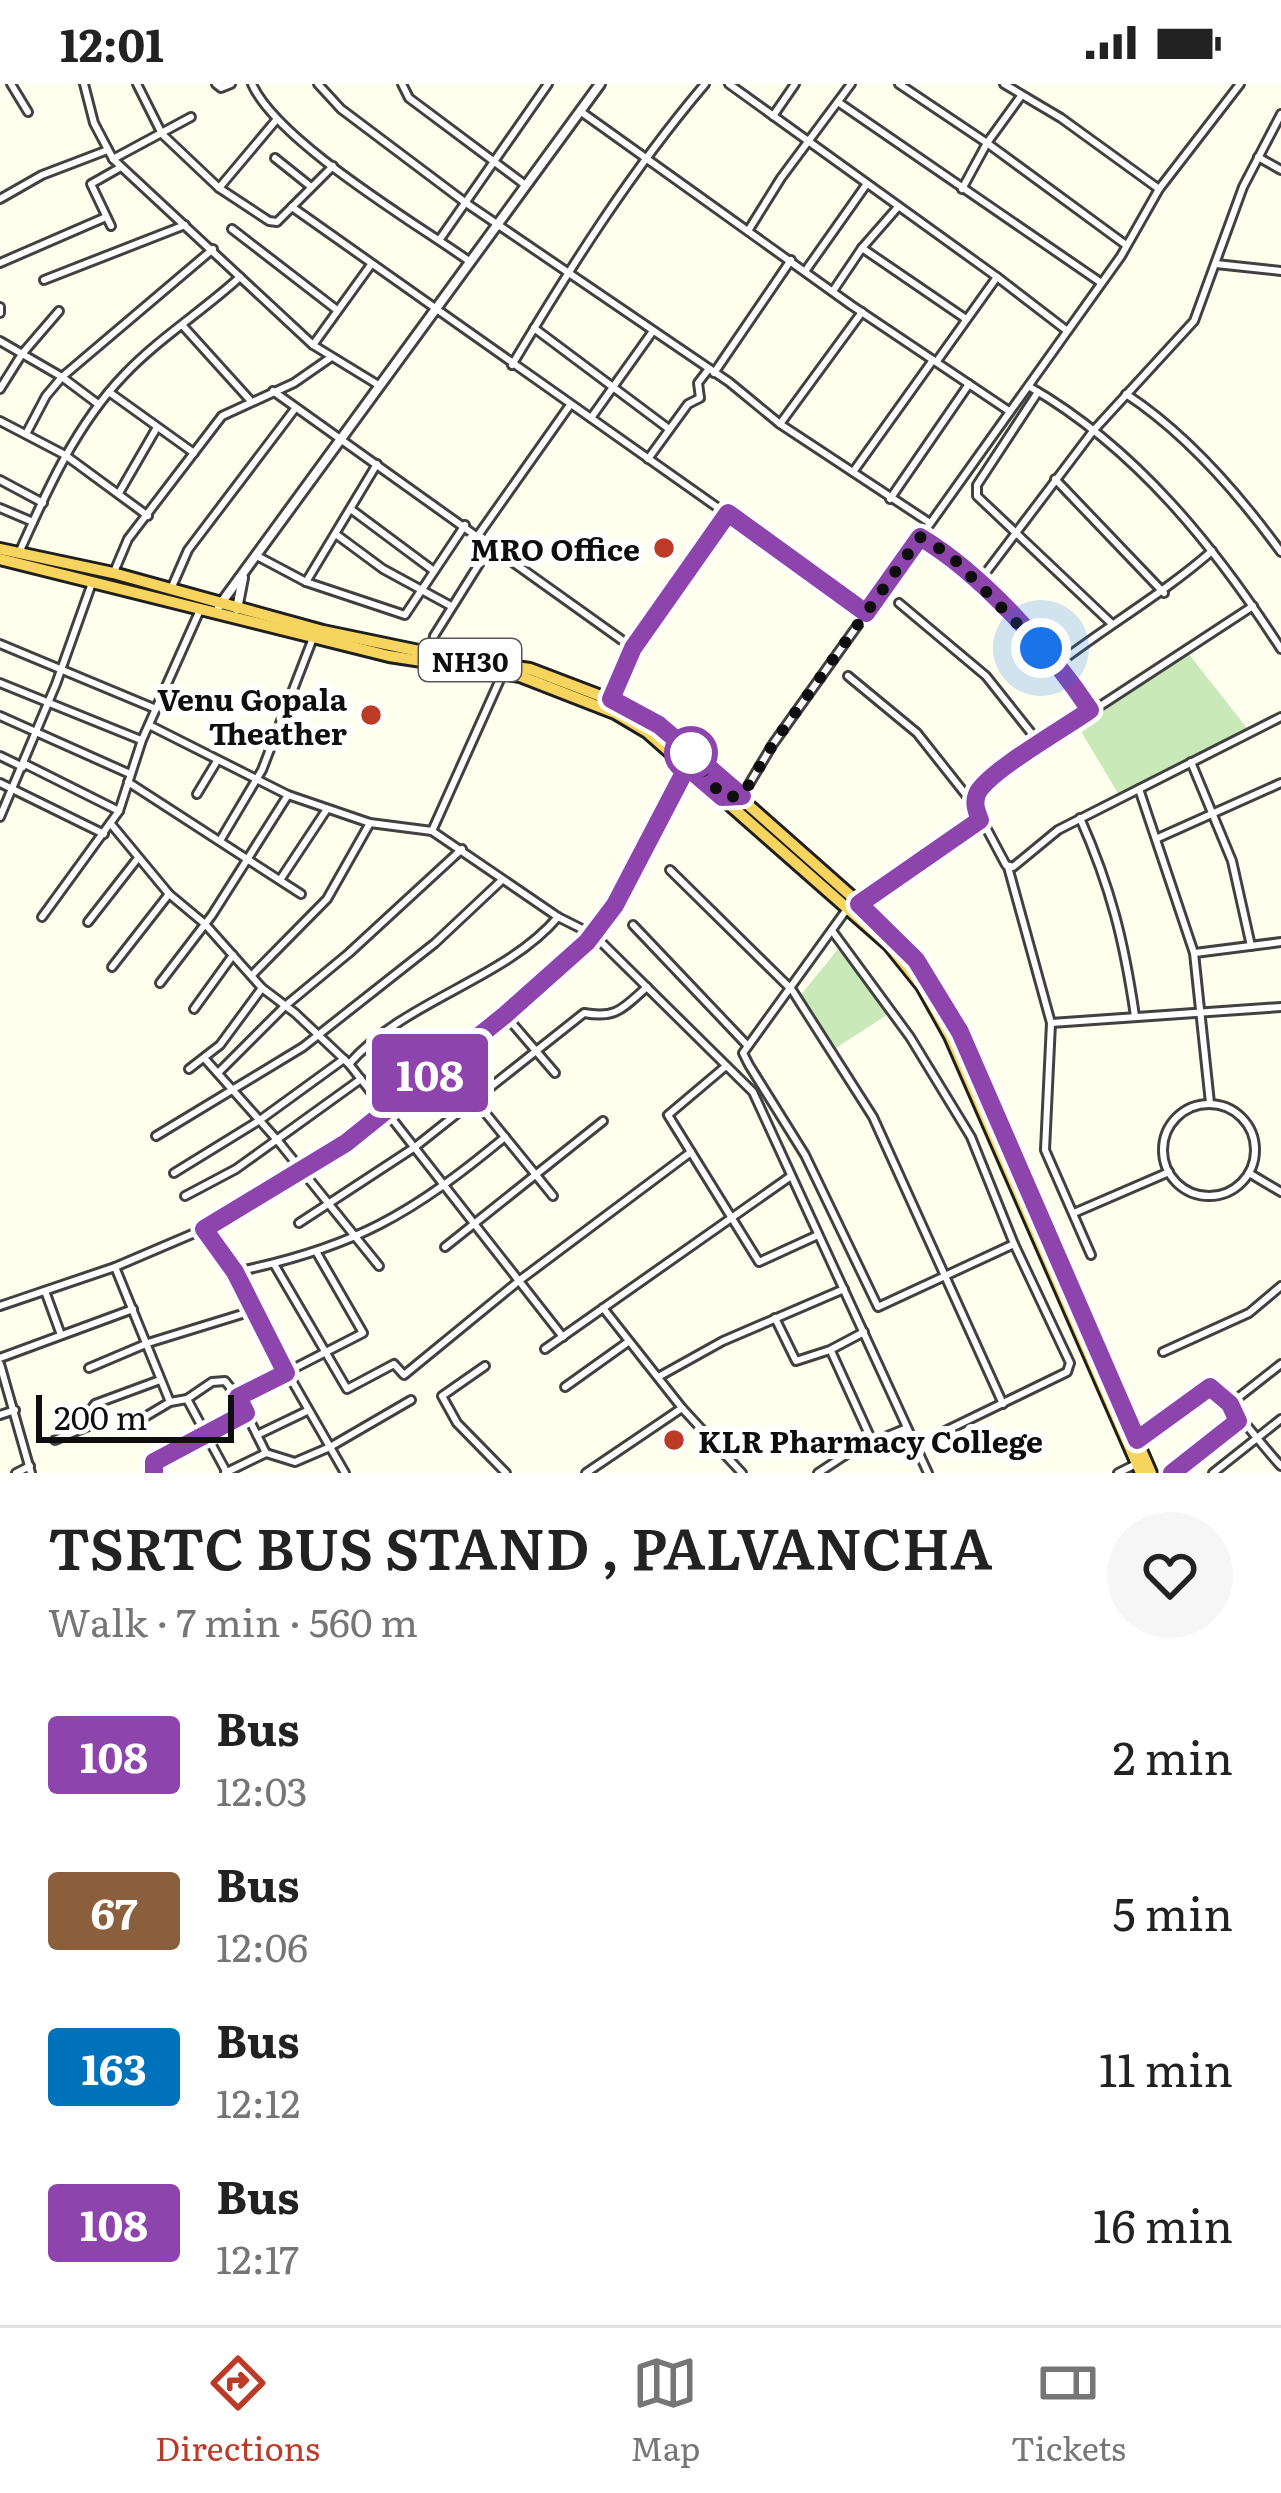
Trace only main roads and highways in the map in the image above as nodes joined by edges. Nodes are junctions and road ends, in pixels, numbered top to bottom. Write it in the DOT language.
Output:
graph roads {
  1 [pos="0,549"];
  2 [pos="0,559"];
  3 [pos="219,607"];
  4 [pos="1139,1468"];
  5 [pos="1151,1473"];
  1 -- 3 [label="highway, NH30"];
  2 -- 3 [label="highway, NH30"];
  3 -- 4 [label="highway, NH30"];
  3 -- 5 [label="highway, NH30"];
}
